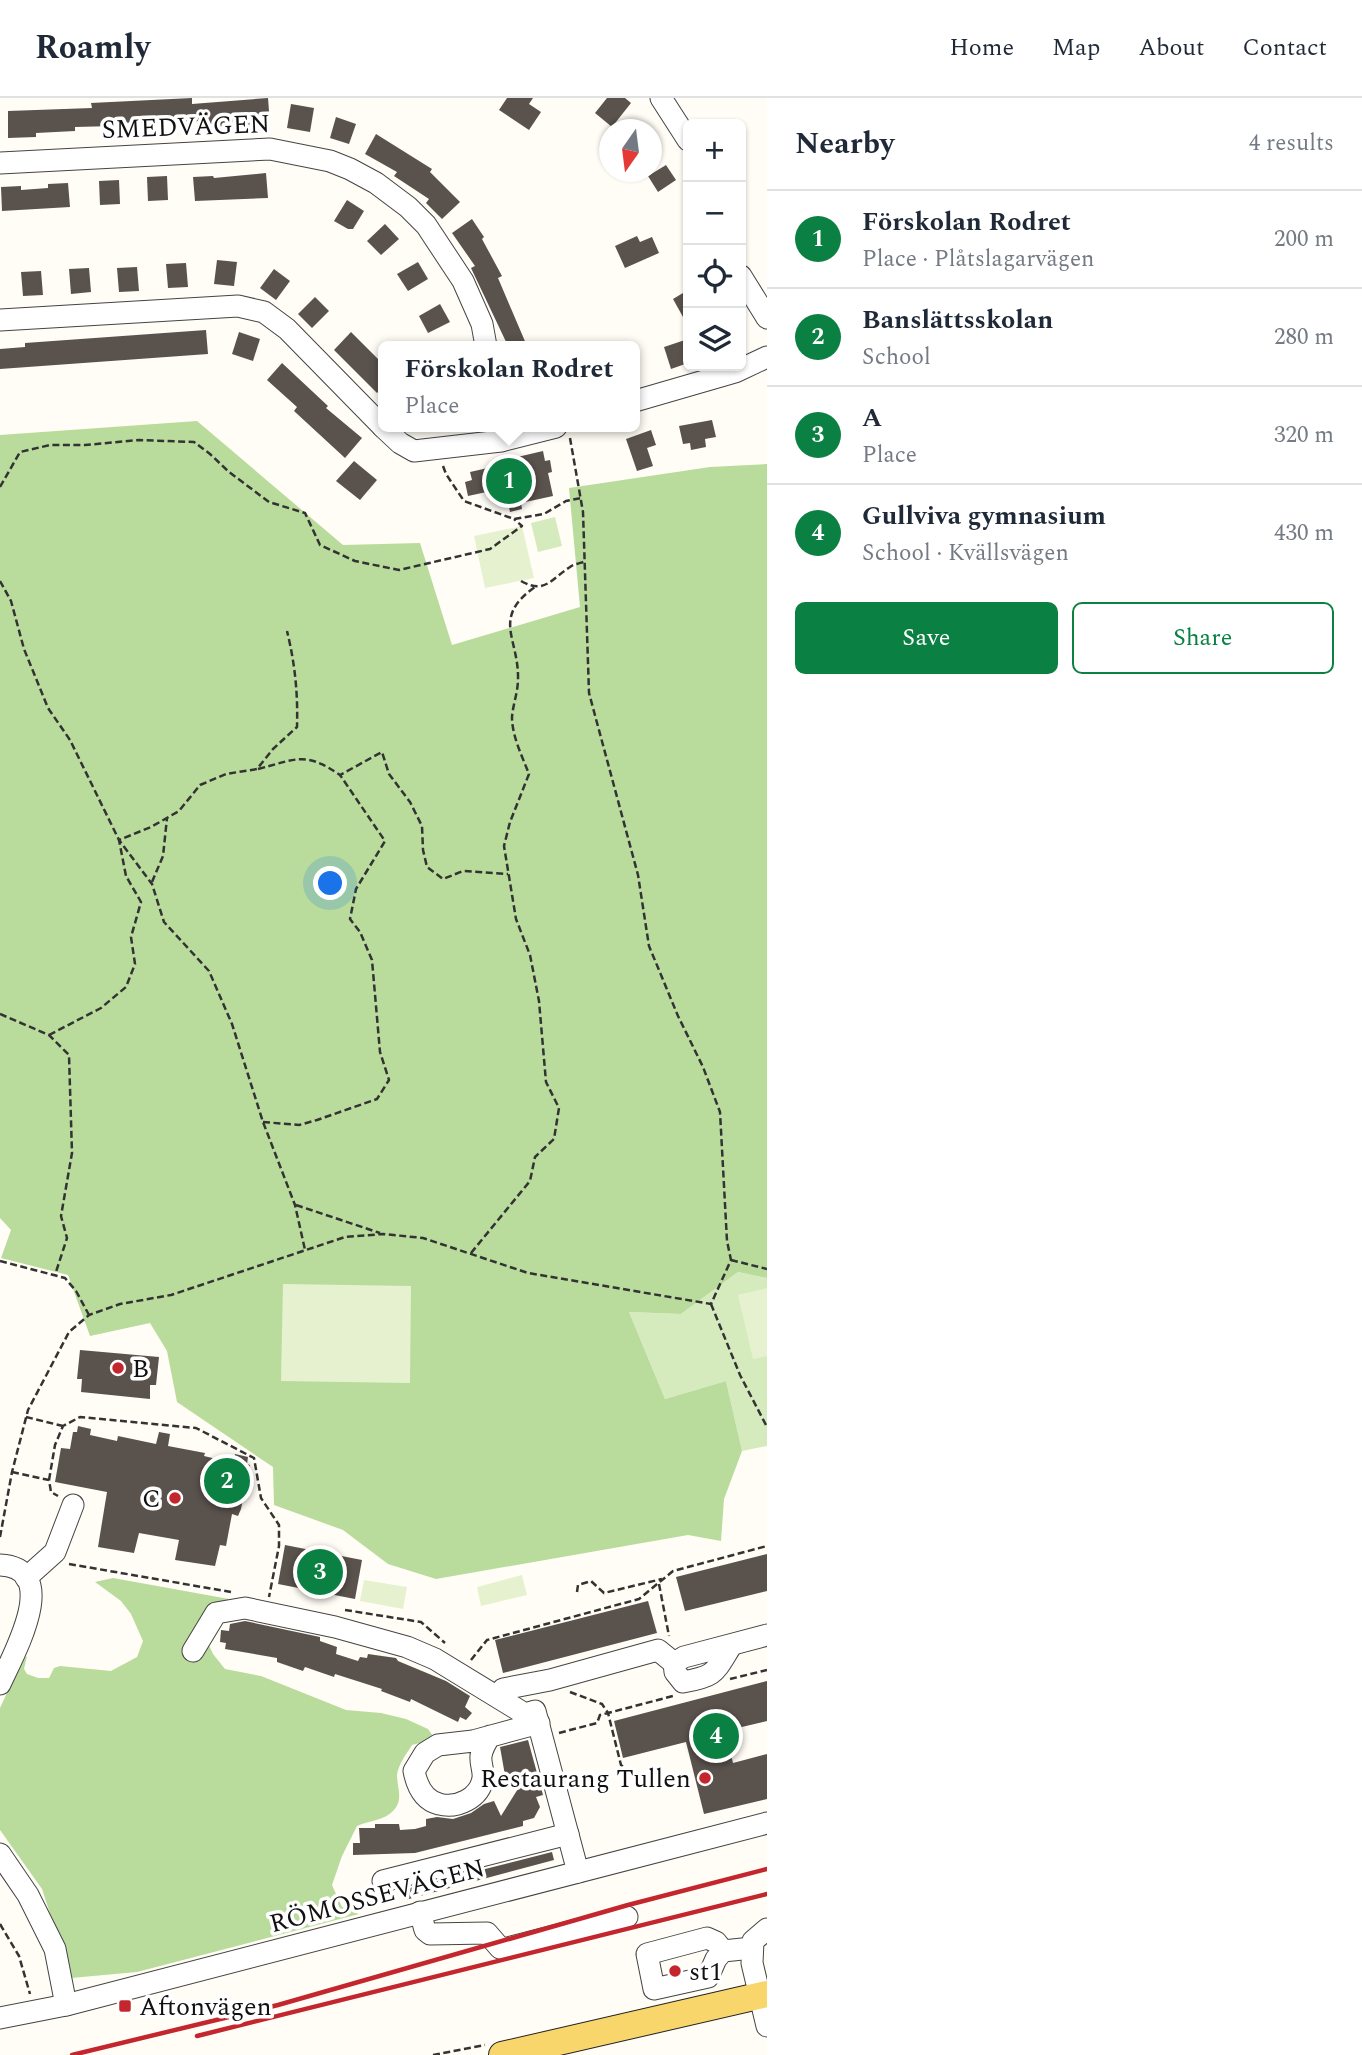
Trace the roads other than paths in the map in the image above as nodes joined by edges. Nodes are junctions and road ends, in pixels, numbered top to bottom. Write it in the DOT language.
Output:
graph roads {
  1 [pos="661,98"];
  2 [pos="683,132"];
  3 [pos="0,163"];
  4 [pos="746,284"];
  5 [pos="767,318"];
  6 [pos="0,320"];
  7 [pos="485,341"];
  8 [pos="767,357"];
  9 [pos="640,400"];
  10 [pos="378,422"];
  11 [pos="388,432"];
  12 [pos="500,434"];
  13 [pos="73,1505"];
  14 [pos="0,1564"];
  15 [pos="26,1578"];
  16 [pos="767,1635"];
  17 [pos="193,1651"];
  18 [pos="0,1684"];
  19 [pos="503,1689"];
  20 [pos="540,1729"];
  21 [pos="490,1736"];
  22 [pos="767,1824"];
  23 [pos="568,1834"];
  24 [pos="0,1854"];
  25 [pos="578,1872"];
  26 [pos="383,1881"];
  27 [pos="420,1912"];
  28 [pos="627,1917"];
  29 [pos="767,1929"];
  30 [pos="752,1948"];
  31 [pos="723,1951"];
  32 [pos="764,1995"];
  33 [pos="66,2005"];
  34 [pos="0,2018"];
  35 [pos="767,2026"];
  36 [pos="502,2055"];
  1 -- 2 [label="street"];
  3 -- 7 [label="street, SMEDVÄGEN"];
  4 -- 5 [label="street"];
  6 -- 10 [label="street"];
  8 -- 9 [label="street"];
  11 -- 12 [label="street"];
  13 -- 15 [label="street"];
  14 -- 15 [label="street"];
  15 -- 18 [label="street"];
  16 -- 19 [label="street"];
  17 -- 20 [label="street"];
  20 -- 21 [label="street"];
  20 -- 23 [label="street"];
  22 -- 25 [label="street, RÖMOSSEVÄGEN"];
  23 -- 25 [label="street"];
  23 -- 26 [label="street"];
  24 -- 33 [label="street"];
  25 -- 27 [label="street, RÖMOSSEVÄGEN"];
  27 -- 28 [label="street"];
  27 -- 33 [label="street, RÖMOSSEVÄGEN"];
  29 -- 30 [label="street"];
  30 -- 31 [label="street"];
  30 -- 32 [label="street"];
  32 -- 35 [label="street"];
  32 -- 36 [label="main road"];
  33 -- 34 [label="street, RÖMOSSEVÄGEN"];
}
